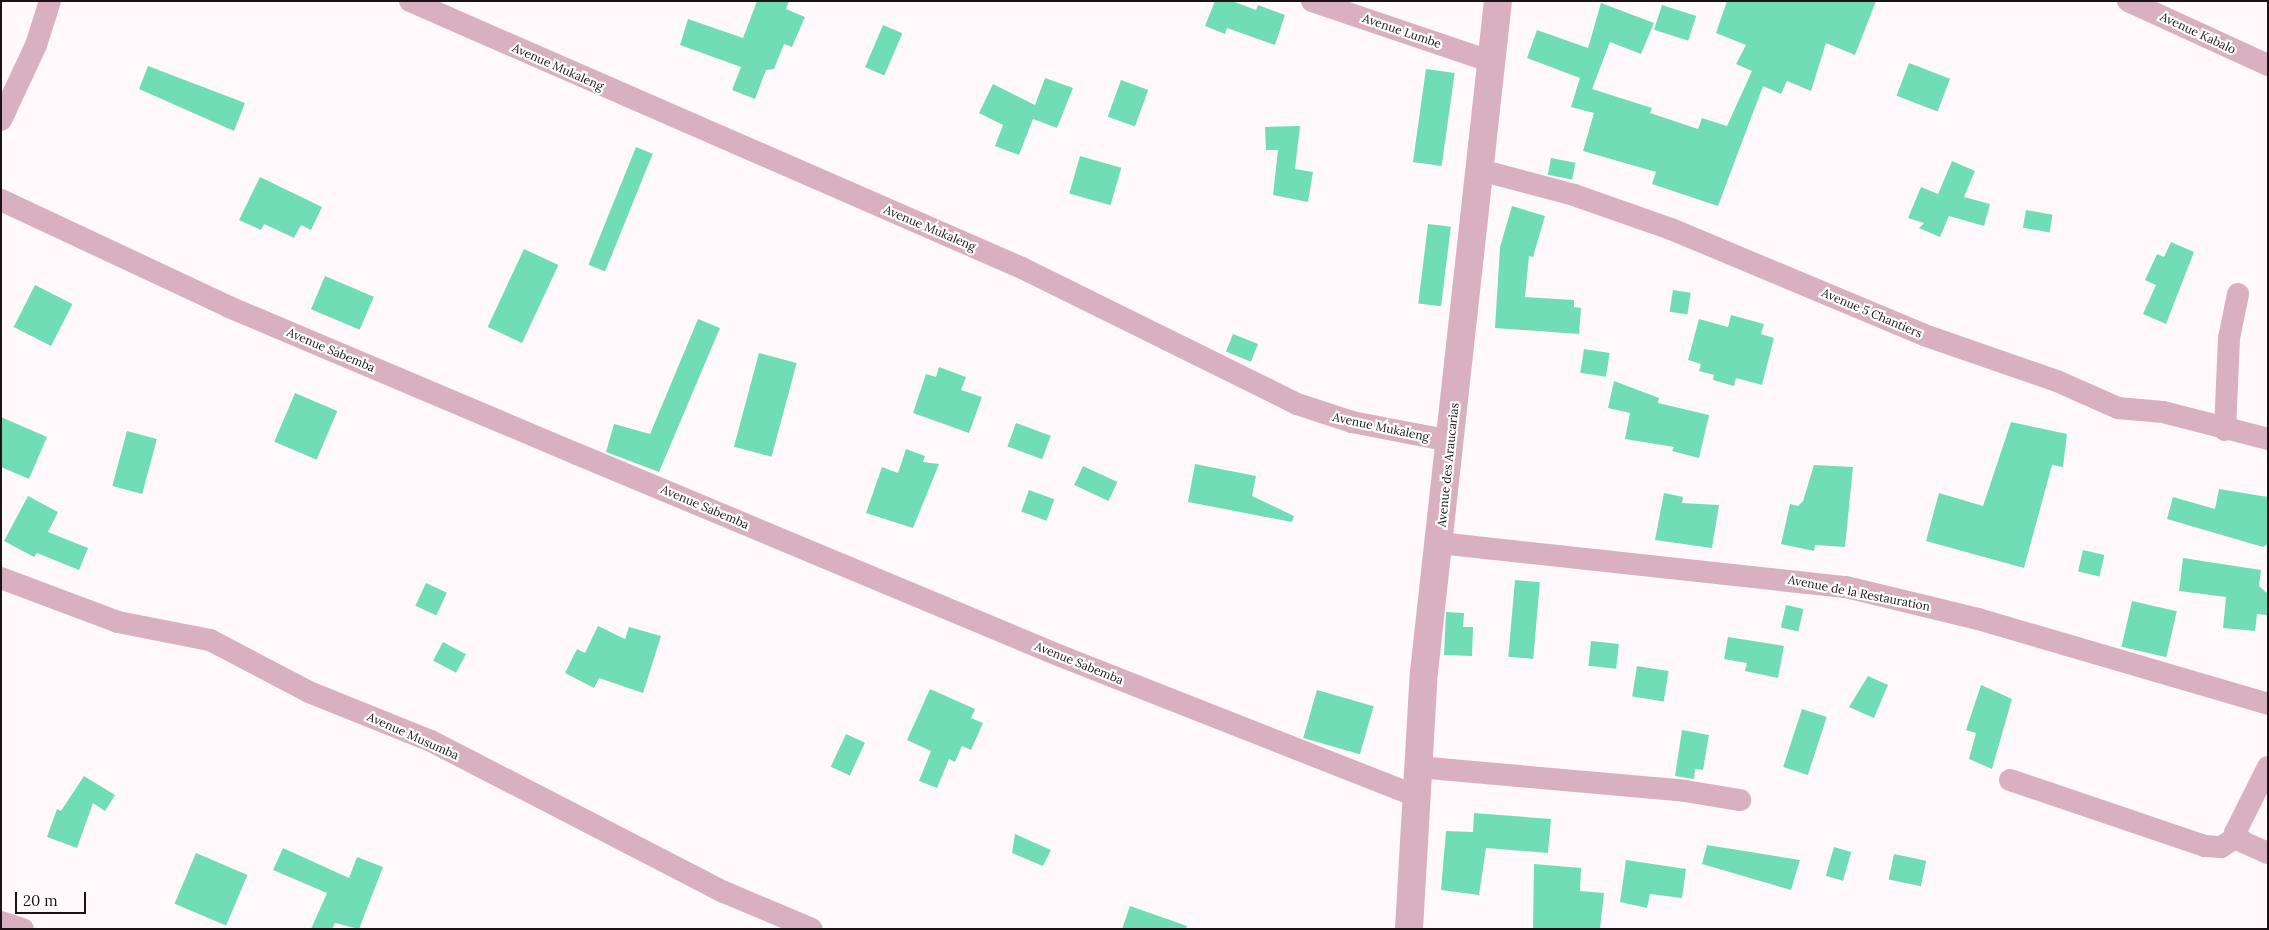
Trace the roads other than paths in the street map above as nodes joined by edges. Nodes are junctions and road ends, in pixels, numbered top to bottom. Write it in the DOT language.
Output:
graph roads {
  1 [pos="50,1"];
  2 [pos="410,1"];
  3 [pos="1312,1"];
  4 [pos="1498,1"];
  5 [pos="2128,1"];
  6 [pos="1492,62"];
  7 [pos="2268,65"];
  8 [pos="1,120"];
  9 [pos="1480,170"];
  10 [pos="1,200"];
  11 [pos="2238,294"];
  12 [pos="2225,430"];
  13 [pos="2268,439"];
  14 [pos="1451,441"];
  15 [pos="1439,543"];
  16 [pos="1,578"];
  17 [pos="2268,704"];
  18 [pos="1418,767"];
  19 [pos="2268,767"];
  20 [pos="2010,780"];
  21 [pos="1416,796"];
  22 [pos="1740,800"];
  23 [pos="2237,837"];
  24 [pos="2268,853"];
  25 [pos="1,922"];
  26 [pos="23,929"];
  27 [pos="812,929"];
  28 [pos="1409,929"];
  1 -- 8 [label="street"];
  2 -- 14 [label="street, Avenue Mukaleng"];
  3 -- 6 [label="street, Avenue Lumbe"];
  4 -- 6 [label="street, Avenue des Araucarias"];
  5 -- 7 [label="street, Avenue Kabalo"];
  6 -- 9 [label="street, Avenue des Araucarias"];
  9 -- 12 [label="street, Avenue 5 Chantiers"];
  9 -- 14 [label="street, Avenue des Araucarias"];
  10 -- 21 [label="street, Avenue Sabemba"];
  11 -- 12 [label="street"];
  12 -- 13 [label="street, Avenue 5 Chantiers"];
  14 -- 15 [label="street, Avenue des Araucarias"];
  15 -- 17 [label="street, Avenue de la Restauration"];
  15 -- 18 [label="street, Avenue des Araucarias"];
  16 -- 27 [label="street, Avenue Musumba"];
  18 -- 21 [label="street, Avenue des Araucarias"];
  18 -- 22 [label="street"];
  19 -- 23 [label="street"];
  20 -- 23 [label="street"];
  21 -- 28 [label="street, Avenue des Araucarias"];
  23 -- 24 [label="street"];
  25 -- 26 [label="street"];
}
